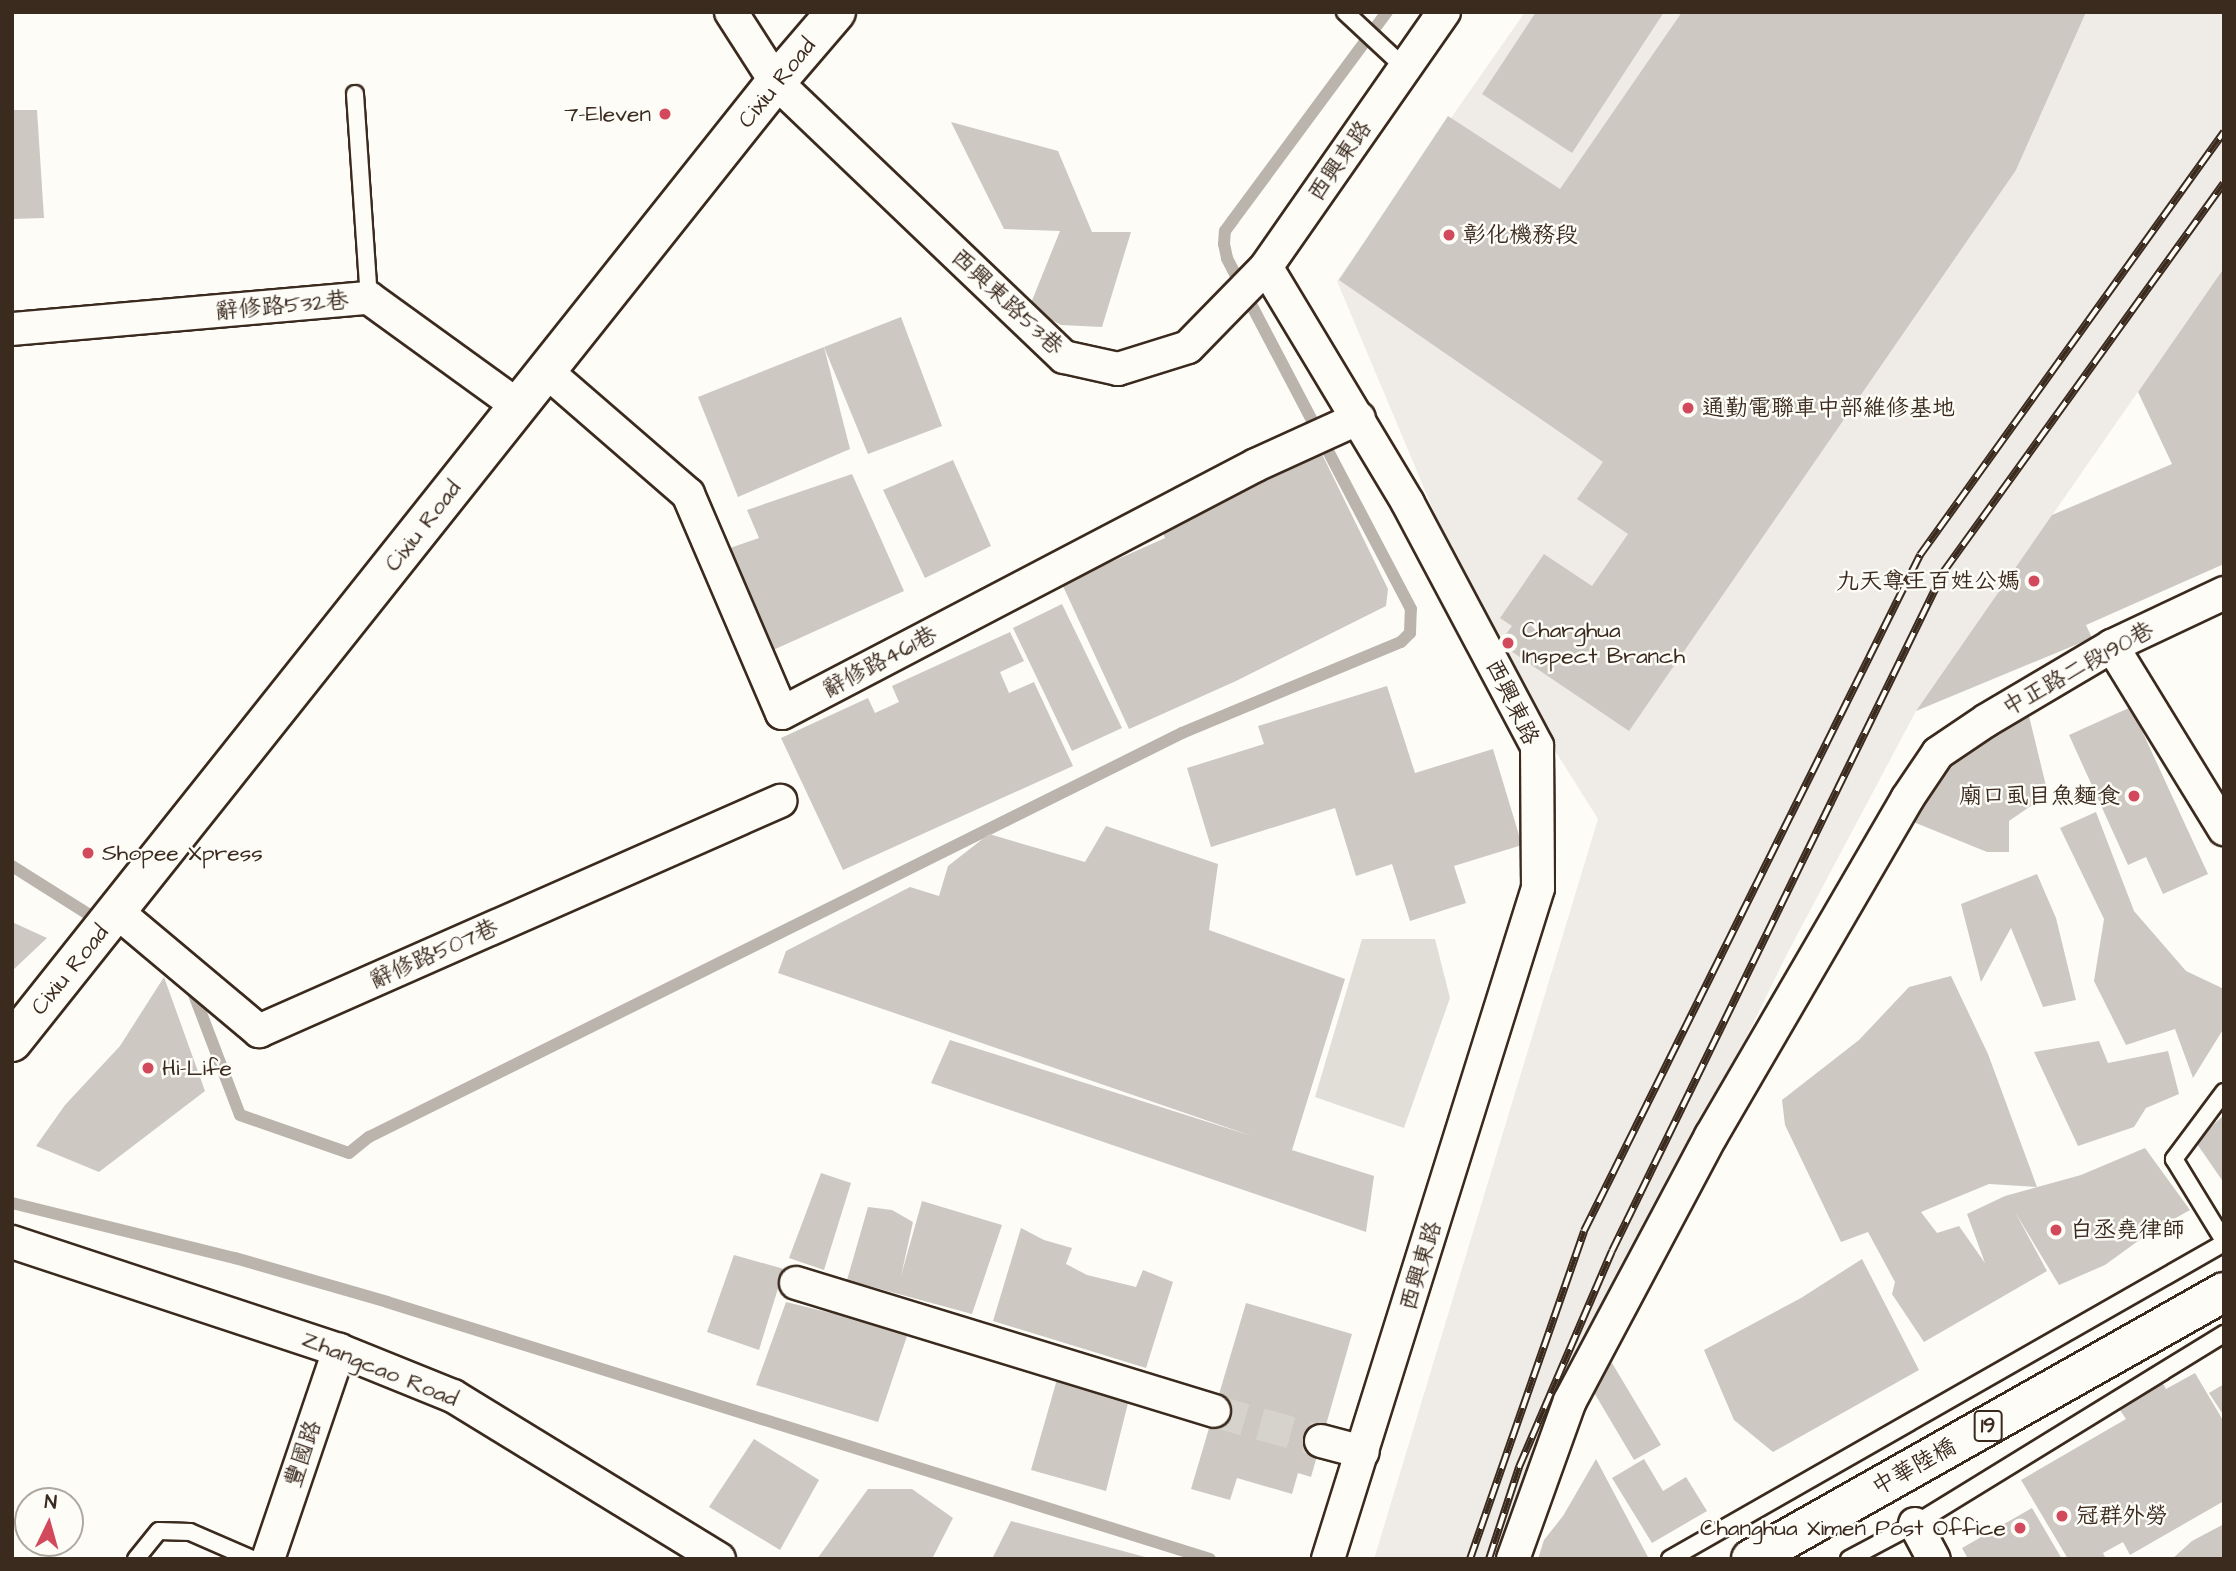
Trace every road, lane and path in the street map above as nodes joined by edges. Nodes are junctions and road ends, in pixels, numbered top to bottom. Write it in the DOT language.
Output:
graph roads {
  1 [pos="731,12"];
  2 [pos="836,12"];
  3 [pos="1345,12"];
  4 [pos="1444,12"];
  5 [pos="1405,68"];
  6 [pos="776,82"];
  7 [pos="355,94"];
  8 [pos="1266,267"];
  9 [pos="369,298"];
  10 [pos="12,329"];
  11 [pos="546,371"];
  12 [pos="518,407"];
  13 [pos="1359,418"];
  14 [pos="2224,593"];
  15 [pos="2112,646"];
  16 [pos="780,801"];
  17 [pos="2224,829"];
  18 [pos="109,920"];
  19 [pos="12,1042"];
  20 [pos="2224,1093"];
  21 [pos="12,1242"];
  22 [pos="2224,1242"];
  23 [pos="796,1283"];
  24 [pos="2224,1292"];
  25 [pos="2224,1334"];
  26 [pos="339,1350"];
  27 [pos="1214,1411"];
  28 [pos="1321,1441"];
  29 [pos="1363,1452"];
  30 [pos="1916,1524"];
  31 [pos="136,1559"];
  32 [pos="252,1559"];
  33 [pos="268,1559"];
  34 [pos="719,1559"];
  35 [pos="1328,1559"];
  36 [pos="1513,1559"];
  37 [pos="1670,1559"];
  38 [pos="1751,1559"];
  39 [pos="1849,1559"];
  40 [pos="1934,1559"];
  1 -- 6 [label="street, 西興東路53巷"];
  2 -- 6 [label="street, Cixiu Road"];
  3 -- 5 [label="lane"];
  4 -- 5 [label="street, 西興東路"];
  5 -- 8 [label="street, 西興東路"];
  6 -- 8 [label="street, 西興東路53巷"];
  6 -- 11 [label="street, Cixiu Road"];
  7 -- 9 [label="lane"];
  8 -- 13 [label="street, 西興東路"];
  9 -- 10 [label="street, 辭修路532巷"];
  9 -- 12 [label="street, 辭修路532巷"];
  11 -- 12 [label="street, Cixiu Road"];
  11 -- 13 [label="street, 辭修路461巷"];
  12 -- 18 [label="street, Cixiu Road"];
  13 -- 29 [label="street, 西興東路"];
  14 -- 15 [label="street, 中正路二段190巷"];
  15 -- 17 [label="street"];
  15 -- 36 [label="street, 中正路二段190巷"];
  16 -- 18 [label="street, 辭修路507巷"];
  18 -- 19 [label="street, Cixiu Road"];
  20 -- 22 [label="lane"];
  21 -- 26 [label="street, Zhangcao Road"];
  22 -- 37 [label="lane"];
  23 -- 27 [label="street"];
  24 -- 38 [label="street, 中華陸橋 / 19"];
  25 -- 30 [label="lane"];
  26 -- 33 [label="street, 豐國路"];
  26 -- 34 [label="street, Zhangcao Road"];
  28 -- 29 [label="street"];
  29 -- 35 [label="street, 西興東路"];
  30 -- 39 [label="lane"];
  30 -- 40 [label="street"];
  31 -- 32 [label="lane"];
}
